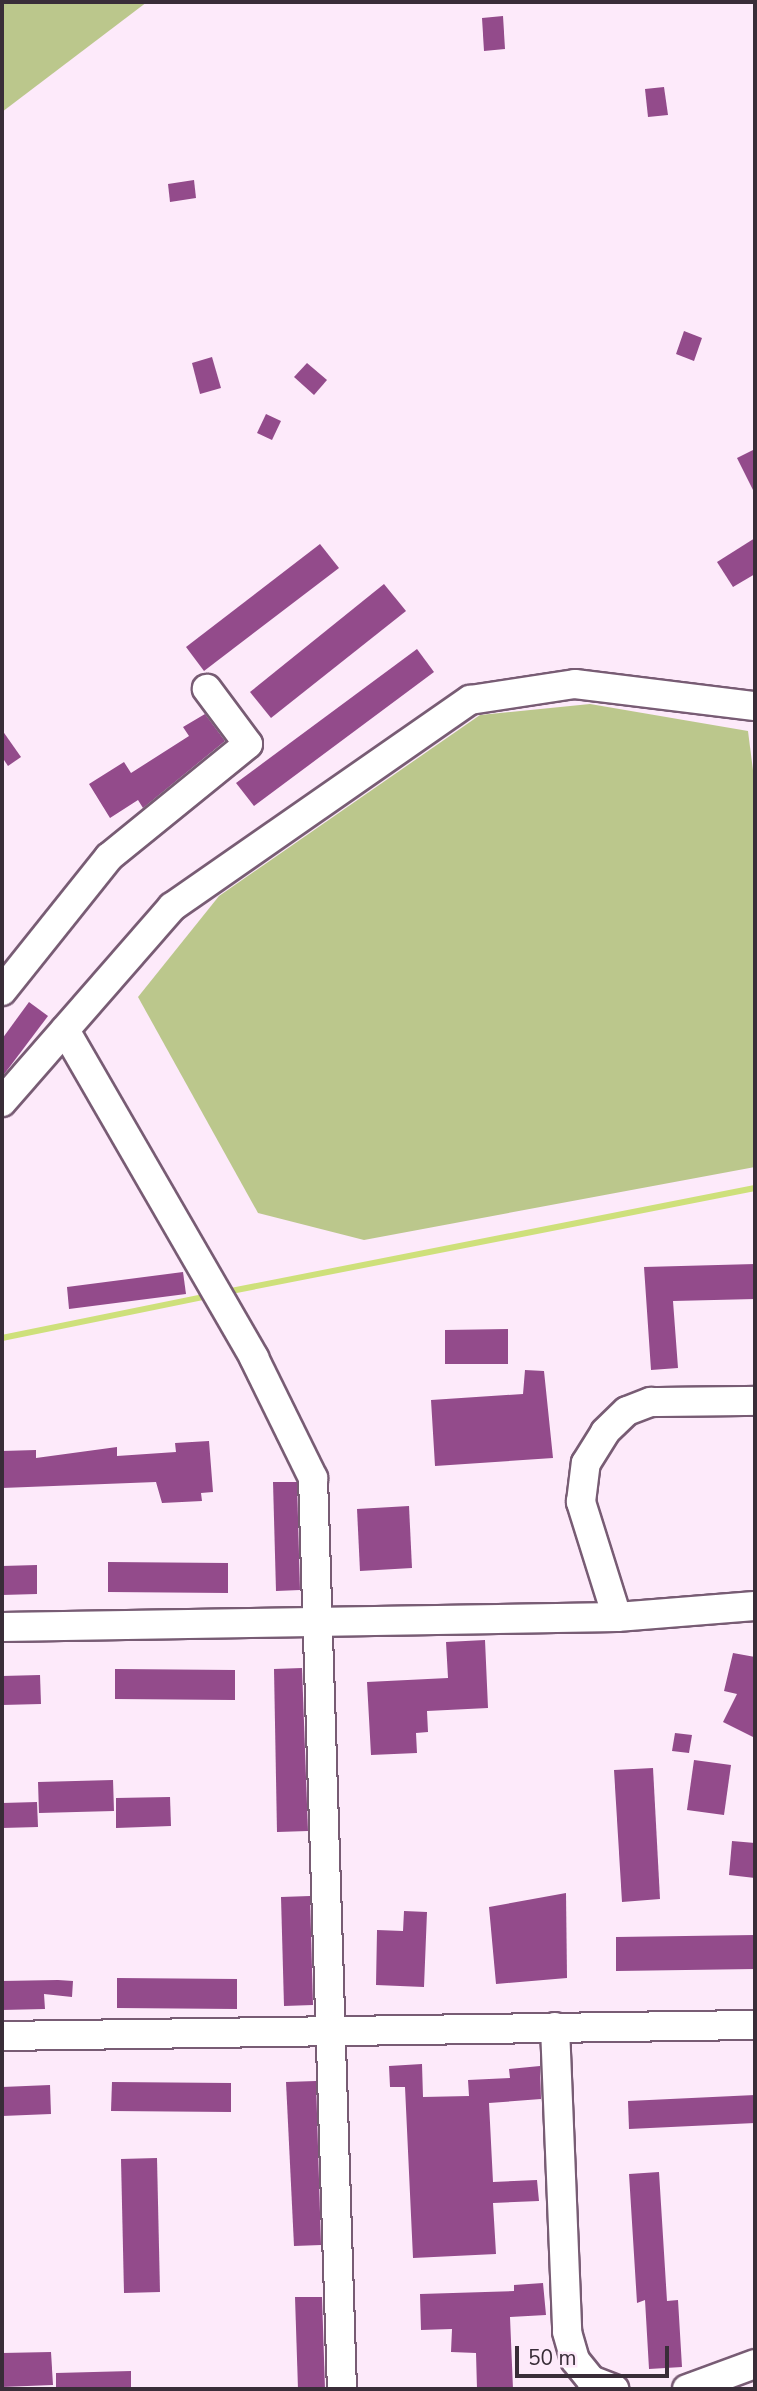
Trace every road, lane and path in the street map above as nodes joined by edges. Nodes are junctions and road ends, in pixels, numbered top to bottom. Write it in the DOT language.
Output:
graph roads {
  1 [pos="207,689"];
  2 [pos="755,706"];
  3 [pos="2,991"];
  4 [pos="65,1030"];
  5 [pos="2,1102"];
  6 [pos="755,1401"];
  7 [pos="755,1606"];
  8 [pos="617,1617"];
  9 [pos="315,1619"];
  10 [pos="2,1627"];
  11 [pos="755,2025"];
  12 [pos="555,2027"];
  13 [pos="333,2031"];
  14 [pos="2,2036"];
  15 [pos="755,2364"];
  16 [pos="342,2389"];
  17 [pos="614,2389"];
  18 [pos="687,2389"];
  1 -- 3 [label="street"];
  2 -- 4 [label="street"];
  4 -- 5 [label="street"];
  4 -- 9 [label="street"];
  6 -- 8 [label="street"];
  7 -- 8 [label="street"];
  8 -- 9 [label="street"];
  9 -- 10 [label="street"];
  9 -- 13 [label="street"];
  11 -- 12 [label="street"];
  12 -- 13 [label="street"];
  12 -- 17 [label="street"];
  13 -- 14 [label="street"];
  13 -- 16 [label="street"];
  15 -- 18 [label="street"];
}
